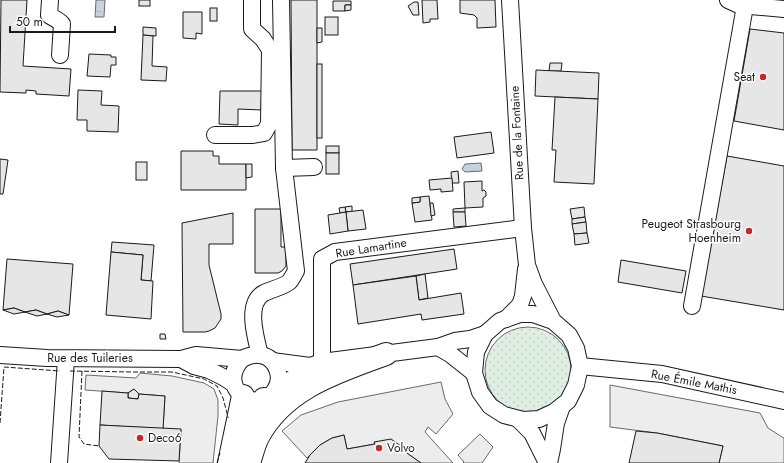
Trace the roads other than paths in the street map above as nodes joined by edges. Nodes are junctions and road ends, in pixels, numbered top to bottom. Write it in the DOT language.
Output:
graph roads {
  1 [pos="50,0"];
  2 [pos="252,0"];
  3 [pos="281,0"];
  4 [pos="510,0"];
  5 [pos="728,0"];
  6 [pos="745,6"];
  7 [pos="784,9"];
  8 [pos="60,55"];
  9 [pos="215,135"];
  10 [pos="314,167"];
  11 [pos="284,168"];
  12 [pos="523,228"];
  13 [pos="527,265"];
  14 [pos="692,306"];
  15 [pos="506,319"];
  16 [pos="553,321"];
  17 [pos="485,334"];
  18 [pos="438,347"];
  19 [pos="386,354"];
  20 [pos="0,355"];
  21 [pos="266,358"];
  22 [pos="66,359"];
  23 [pos="181,359"];
  24 [pos="242,359"];
  25 [pos="316,364"];
  26 [pos="580,366"];
  27 [pos="474,372"];
  28 [pos="255,391"];
  29 [pos="784,401"];
  30 [pos="562,406"];
  31 [pos="518,419"];
  32 [pos="60,463"];
  33 [pos="229,463"];
  34 [pos="245,463"];
  35 [pos="249,463"];
  36 [pos="548,463"];
  1 -- 8 [label="street"];
  2 -- 9 [label="street"];
  3 -- 11 [label="street"];
  4 -- 12 [label="street, Rue de la Fontaine"];
  5 -- 6 [label="street"];
  6 -- 7 [label="street"];
  6 -- 14 [label="street"];
  10 -- 11 [label="street"];
  11 -- 21 [label="street"];
  12 -- 13 [label="street, Rue de la Fontaine"];
  12 -- 25 [label="street, Rue Lamartine"];
  13 -- 15 [label="street, Rue de la Fontaine"];
  13 -- 16 [label="street, Rue de la Fontaine"];
  15 -- 16 [label="street, Rue de la Fontaine"];
  15 -- 17 [label="street, Rue de la Fontaine"];
  16 -- 26 [label="street, Rue de la Fontaine"];
  17 -- 18 [label="street, Rue des Tuileries"];
  17 -- 27 [label="street, Rue de la Fontaine"];
  18 -- 19 [label="street, Rue des Tuileries"];
  18 -- 27 [label="street"];
  19 -- 25 [label="street, Rue des Tuileries"];
  19 -- 35 [label="highway"];
  20 -- 22 [label="street, Rue des Tuileries"];
  21 -- 24 [label="street, Rue des Tuileries"];
  21 -- 25 [label="street, Rue des Tuileries"];
  21 -- 28 [label="street"];
  22 -- 23 [label="street, Rue des Tuileries"];
  22 -- 32 [label="street"];
  23 -- 24 [label="street, Rue des Tuileries"];
  23 -- 28 [label="street, Rue des Tuileries"];
  24 -- 28 [label="street"];
  25 -- 28 [label="street, Rue des Tuileries"];
  26 -- 29 [label="street, Rue Émile Mathis"];
  26 -- 30 [label="street, Rue de la Fontaine"];
  27 -- 31 [label="street, Rue de la Fontaine"];
  28 -- 33 [label="highway"];
  28 -- 34 [label="highway"];
  30 -- 31 [label="street, Rue de la Fontaine"];
  30 -- 36 [label="street, Rue de la Fontaine"];
  31 -- 36 [label="street, Rue de la Fontaine"];
}
